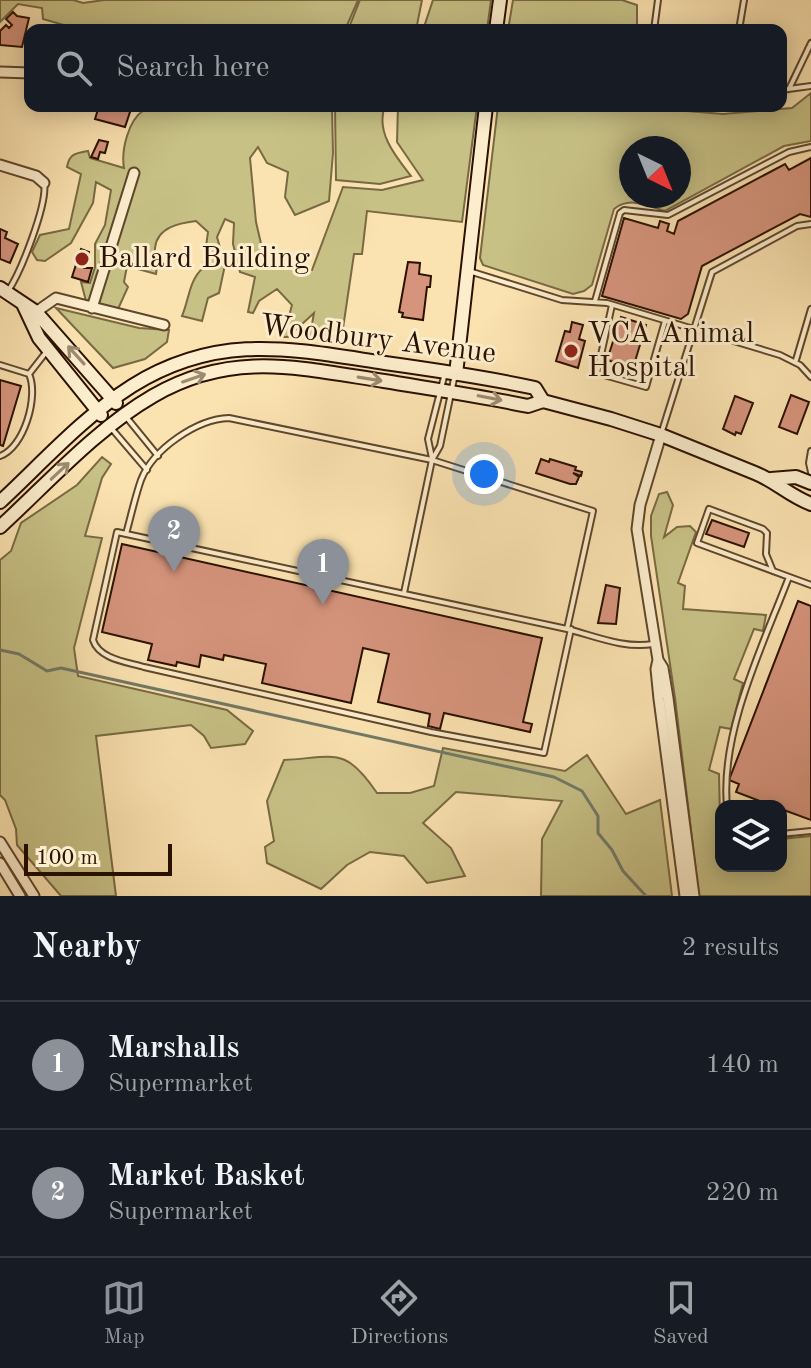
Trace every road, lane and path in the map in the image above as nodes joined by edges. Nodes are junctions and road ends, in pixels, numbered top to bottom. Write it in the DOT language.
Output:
graph roads {
  1 [pos="500,0"];
  2 [pos="658,0"];
  3 [pos="744,0"];
  4 [pos="497,24"];
  5 [pos="655,24"];
  6 [pos="740,24"];
  7 [pos="811,43"];
  8 [pos="0,72"];
  9 [pos="24,73"];
  10 [pos="811,86"];
  11 [pos="789,89"];
  12 [pos="485,112"];
  13 [pos="811,147"];
  14 [pos="0,165"];
  15 [pos="134,173"];
  16 [pos="44,183"];
  17 [pos="811,224"];
  18 [pos="467,271"];
  19 [pos="4,290"];
  20 [pos="595,301"];
  21 [pos="23,304"];
  22 [pos="612,305"];
  23 [pos="92,308"];
  24 [pos="811,309"];
  25 [pos="36,312"];
  26 [pos="665,321"];
  27 [pos="164,325"];
  28 [pos="693,329"];
  29 [pos="48,349"];
  30 [pos="795,361"];
  31 [pos="0,365"];
  32 [pos="451,373"];
  33 [pos="29,374"];
  34 [pos="811,377"];
  35 [pos="446,391"];
  36 [pos="113,399"];
  37 [pos="543,401"];
  38 [pos="98,411"];
  39 [pos="126,415"];
  40 [pos="111,427"];
  41 [pos="661,435"];
  42 [pos="811,451"];
  43 [pos="0,456"];
  44 [pos="158,456"];
  45 [pos="432,460"];
  46 [pos="147,470"];
  47 [pos="811,472"];
  48 [pos="771,479"];
  49 [pos="811,483"];
  50 [pos="0,502"];
  51 [pos="811,504"];
  52 [pos="0,527"];
  53 [pos="126,534"];
  54 [pos="773,571"];
  55 [pos="787,576"];
  56 [pos="811,585"];
  57 [pos="404,593"];
  58 [pos="569,629"];
  59 [pos="656,643"];
  60 [pos="658,660"];
  61 [pos="727,800"];
  62 [pos="811,831"];
  63 [pos="787,833"];
  64 [pos="0,842"];
  65 [pos="0,863"];
  66 [pos="20,896"];
  67 [pos="34,896"];
  68 [pos="685,896"];
  69 [pos="694,896"];
  1 -- 4 [label="main road"];
  2 -- 5 [label="lane"];
  3 -- 6 [label="lane"];
  7 -- 11 [label="lane"];
  8 -- 9 [label="street"];
  10 -- 11 [label="lane"];
  12 -- 18 [label="main road"];
  13 -- 20 [label="lane"];
  14 -- 16 [label="street"];
  15 -- 23 [label="street"];
  16 -- 19 [label="lane"];
  17 -- 28 [label="lane"];
  18 -- 20 [label="lane"];
  18 -- 32 [label="main road"];
  19 -- 21 [label="main road"];
  20 -- 22 [label="lane"];
  21 -- 25 [label="main road"];
  21 -- 29 [label="main road"];
  22 -- 26 [label="lane"];
  22 -- 26 [label="lane"];
  23 -- 25 [label="street"];
  23 -- 27 [label="street"];
  24 -- 30 [label="lane"];
  36 -- 25 [label="main road, one-way"];
  26 -- 28 [label="lane"];
  28 -- 30 [label="lane"];
  28 -- 41 [label="lane"];
  29 -- 33 [label="lane"];
  29 -- 38 [label="main road"];
  30 -- 34 [label="lane"];
  31 -- 33 [label="lane"];
  32 -- 35 [label="lane"];
  32 -- 35 [label="lane"];
  32 -- 36 [label="main road, Woodbury Avenue"];
  32 -- 37 [label="main road, Woodbury Avenue"];
  33 -- 43 [label="lane"];
  35 -- 37 [label="main road, Woodbury Avenue, one-way"];
  39 -- 35 [label="main road, Woodbury Avenue, one-way"];
  35 -- 45 [label="lane"];
  35 -- 45 [label="lane"];
  36 -- 38 [label="main road, Woodbury Avenue"];
  36 -- 39 [label="main road"];
  37 -- 41 [label="main road, Woodbury Avenue"];
  38 -- 40 [label="main road"];
  38 -- 50 [label="main road, Woodbury Avenue"];
  39 -- 40 [label="main road, Woodbury Avenue"];
  39 -- 44 [label="lane"];
  40 -- 46 [label="lane"];
  52 -- 40 [label="main road, Woodbury Avenue, one-way"];
  41 -- 48 [label="main road, Woodbury Avenue"];
  41 -- 59 [label="street"];
  42 -- 47 [label="lane"];
  44 -- 45 [label="lane"];
  44 -- 46 [label="lane"];
  45 -- 57 [label="lane"];
  45 -- 58 [label="lane"];
  46 -- 53 [label="lane"];
  48 -- 49 [label="main road, Woodbury Avenue"];
  48 -- 51 [label="main road, Woodbury Avenue"];
  53 -- 57 [label="lane"];
  53 -- 58 [label="lane"];
  54 -- 54 [label="lane"];
  54 -- 55 [label="lane"];
  55 -- 56 [label="lane"];
  55 -- 61 [label="lane"];
  57 -- 58 [label="lane"];
  58 -- 59 [label="lane"];
  59 -- 60 [label="street"];
  60 -- 68 [label="street"];
  60 -- 69 [label="street"];
  62 -- 63 [label="lane"];
  64 -- 67 [label="street"];
  65 -- 66 [label="street"];
}
